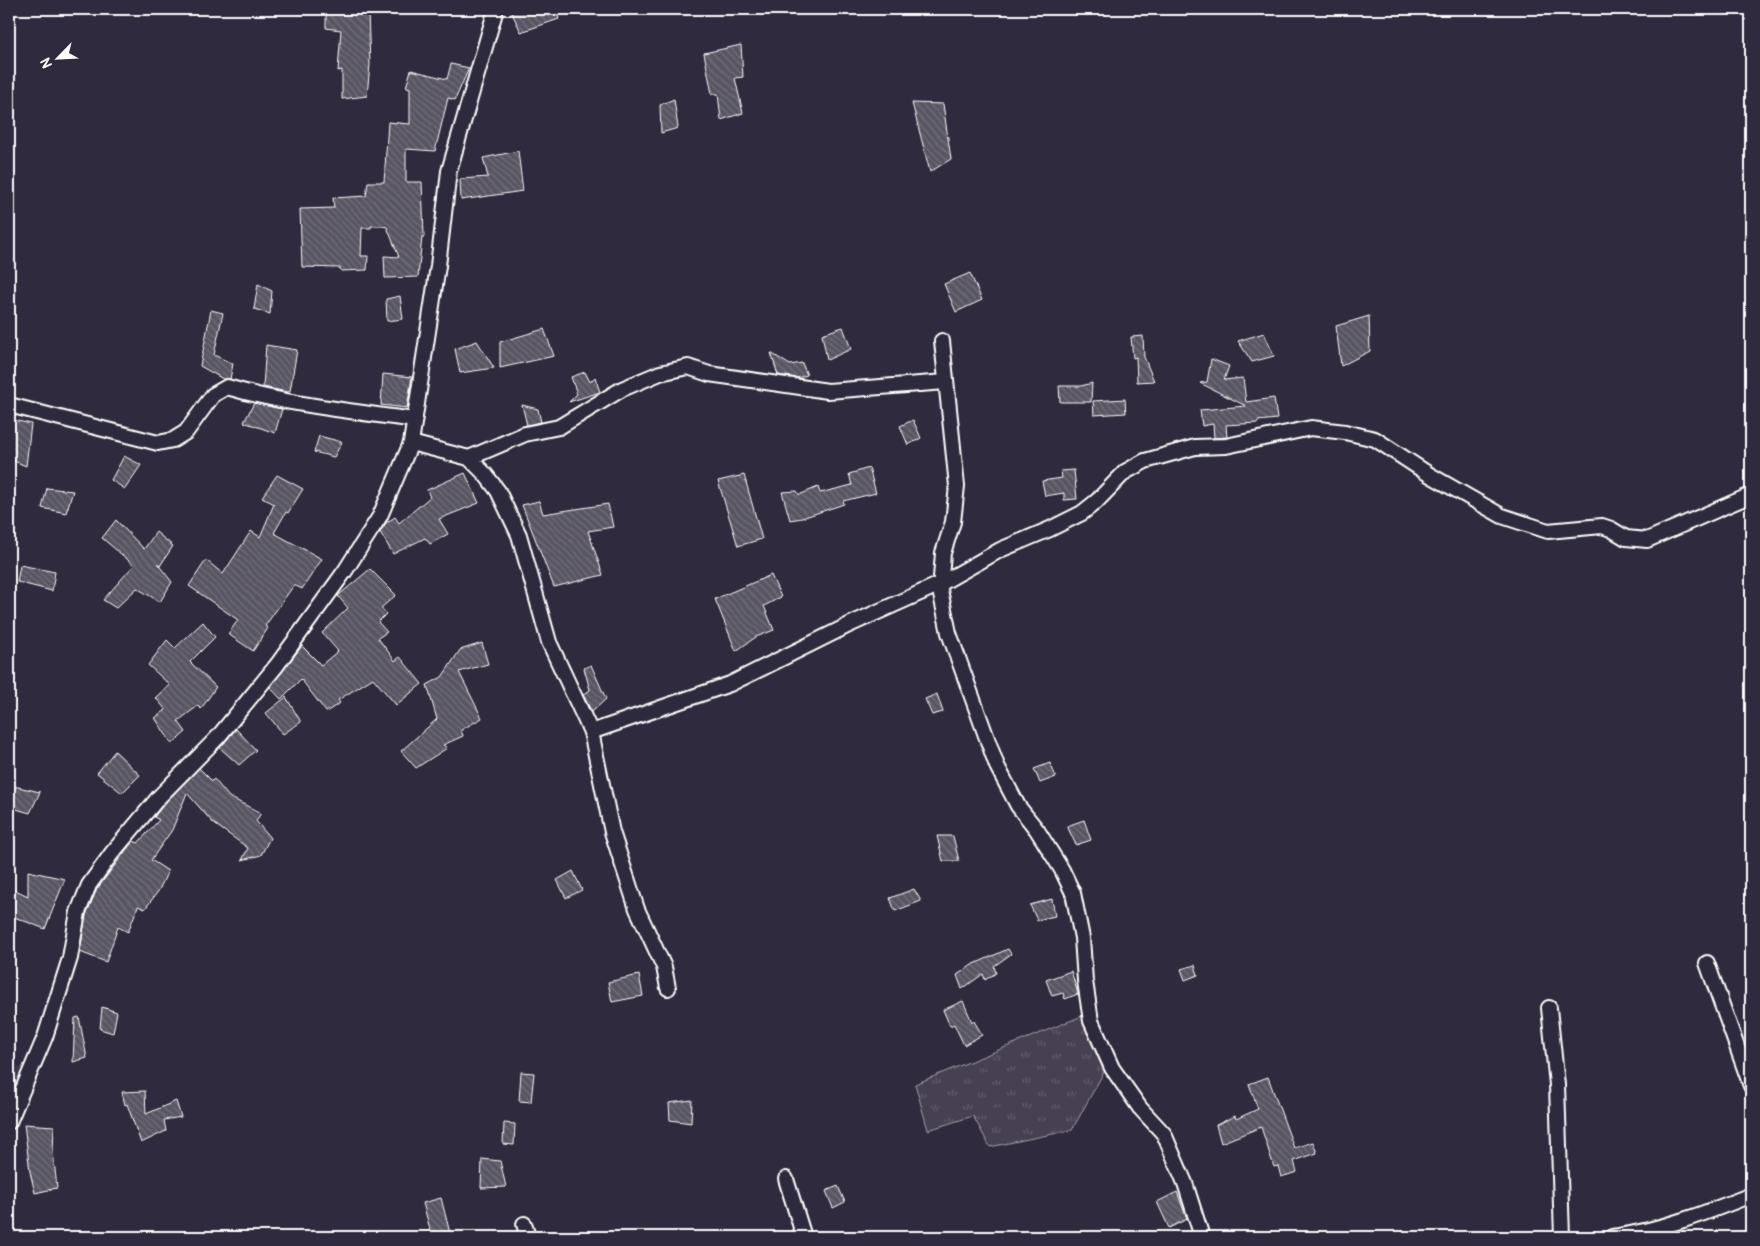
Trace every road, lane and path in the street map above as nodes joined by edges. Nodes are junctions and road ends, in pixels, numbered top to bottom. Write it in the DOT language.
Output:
graph roads {
  1 [pos="496,9"];
  2 [pos="942,341"];
  3 [pos="946,382"];
  4 [pos="9,405"];
  5 [pos="414,420"];
  6 [pos="410,443"];
  7 [pos="469,458"];
  8 [pos="1751,495"];
  9 [pos="940,584"];
  10 [pos="590,732"];
  11 [pos="1707,963"];
  12 [pos="668,988"];
  13 [pos="1549,1008"];
  14 [pos="1751,1086"];
  15 [pos="9,1122"];
  16 [pos="786,1179"];
  17 [pos="1751,1195"];
  18 [pos="804,1237"];
  19 [pos="1202,1237"];
  20 [pos="1562,1237"];
  21 [pos="1612,1237"];
  1 -- 5 [label="street"];
  2 -- 3 [label="street"];
  3 -- 7 [label="street"];
  3 -- 9 [label="street"];
  4 -- 5 [label="street"];
  5 -- 6 [label="street"];
  6 -- 7 [label="street"];
  6 -- 15 [label="street"];
  7 -- 10 [label="street"];
  8 -- 9 [label="street"];
  9 -- 10 [label="street"];
  9 -- 19 [label="street"];
  10 -- 12 [label="street"];
  11 -- 14 [label="street"];
  13 -- 20 [label="street"];
  16 -- 18 [label="street"];
  17 -- 21 [label="street"];
}
